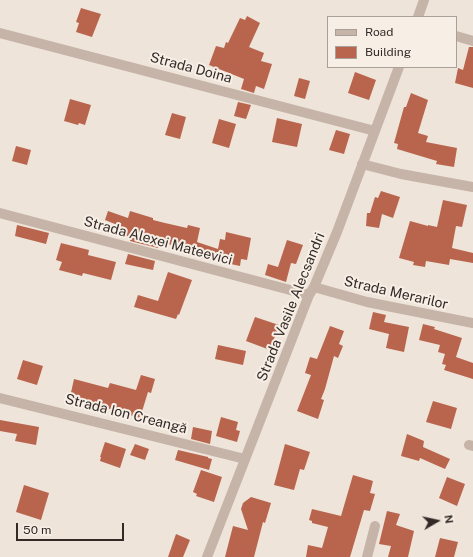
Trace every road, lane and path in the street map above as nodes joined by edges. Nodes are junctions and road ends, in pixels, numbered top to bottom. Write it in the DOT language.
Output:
graph roads {
  1 [pos="424,0"];
  2 [pos="418,16"];
  3 [pos="0,33"];
  4 [pos="457,36"];
  5 [pos="473,41"];
  6 [pos="399,68"];
  7 [pos="375,131"];
  8 [pos="362,164"];
  9 [pos="473,187"];
  10 [pos="0,213"];
  11 [pos="312,291"];
  12 [pos="473,323"];
  13 [pos="0,398"];
  14 [pos="245,459"];
  15 [pos="375,526"];
  16 [pos="207,557"];
  17 [pos="367,557"];
  1 -- 2 [label="street"];
  3 -- 7 [label="street, Strada Doina"];
  4 -- 5 [label="street"];
  6 -- 7 [label="street, Strada Vasile Alecsandri"];
  7 -- 8 [label="street, Strada Vasile Alecsandri"];
  8 -- 9 [label="street"];
  8 -- 11 [label="street, Strada Vasile Alecsandri"];
  10 -- 11 [label="street, Strada Alexei Mateevici"];
  11 -- 12 [label="street, Strada Merarilor"];
  11 -- 14 [label="street, Strada Vasile Alecsandri"];
  13 -- 14 [label="street, Strada Ion Creangă"];
  14 -- 16 [label="street, Strada Vasile Alecsandri"];
  15 -- 17 [label="street"];
}
